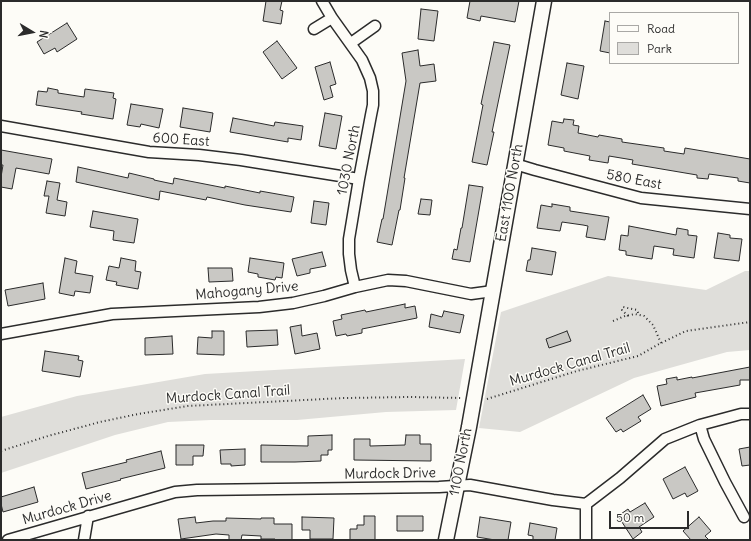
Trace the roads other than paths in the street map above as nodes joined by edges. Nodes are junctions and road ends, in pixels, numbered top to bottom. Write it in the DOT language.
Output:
graph roads {
  1 [pos="322,1"];
  2 [pos="544,1"];
  3 [pos="332,18"];
  4 [pos="375,26"];
  5 [pos="314,29"];
  6 [pos="351,43"];
  7 [pos="1,126"];
  8 [pos="515,164"];
  9 [pos="358,179"];
  10 [pos="750,209"];
  11 [pos="355,286"];
  12 [pos="493,291"];
  13 [pos="1,334"];
  14 [pos="476,384"];
  15 [pos="750,414"];
  16 [pos="700,425"];
  17 [pos="456,487"];
  18 [pos="586,504"];
  19 [pos="88,516"];
  20 [pos="744,517"];
  21 [pos="8,540"];
  22 [pos="84,540"];
  23 [pos="446,540"];
  24 [pos="586,540"];
  1 -- 3 [label="street, 1030 North"];
  2 -- 8 [label="street, East 1100 North"];
  3 -- 5 [label="street"];
  3 -- 6 [label="street, 1030 North"];
  4 -- 6 [label="street"];
  6 -- 9 [label="street, 1030 North"];
  7 -- 9 [label="street, 600 East"];
  8 -- 10 [label="street, 580 East"];
  8 -- 12 [label="street, East 1100 North"];
  9 -- 11 [label="street, 1030 North"];
  11 -- 12 [label="street, Mahogany Drive"];
  11 -- 13 [label="street, Mahogany Drive"];
  12 -- 14 [label="street, East 1100 North"];
  14 -- 17 [label="street, 1100 North"];
  15 -- 16 [label="street"];
  16 -- 18 [label="street"];
  16 -- 20 [label="street"];
  17 -- 18 [label="street, Murdock Drive"];
  17 -- 19 [label="street, Murdock Drive"];
  17 -- 23 [label="street, 1100 North"];
  18 -- 24 [label="street"];
  19 -- 21 [label="street, Murdock Drive"];
  19 -- 22 [label="street"];
}
